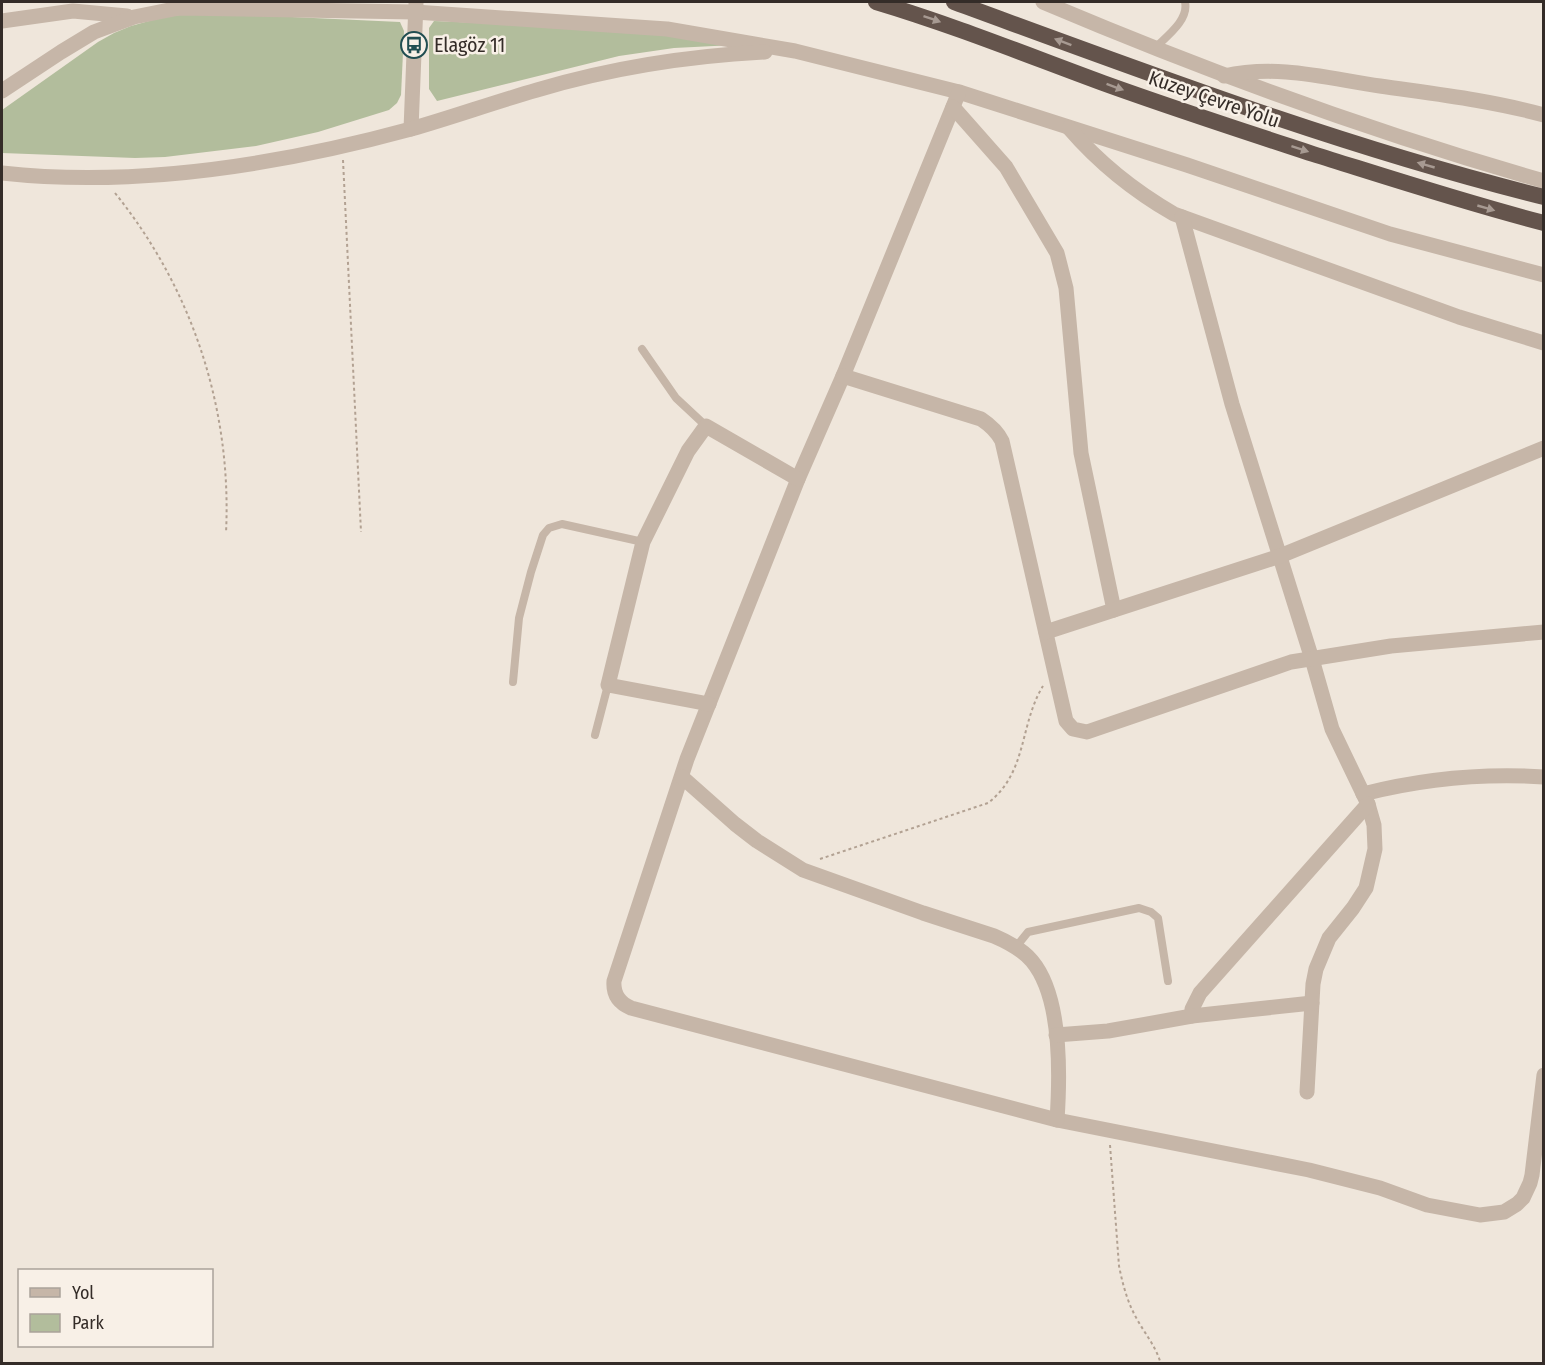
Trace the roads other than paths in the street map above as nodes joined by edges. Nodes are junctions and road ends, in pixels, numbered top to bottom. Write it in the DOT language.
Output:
graph roads {
  1 [pos="876,2"];
  2 [pos="954,2"];
  3 [pos="1043,2"];
  4 [pos="1185,2"];
  5 [pos="416,7"];
  6 [pos="134,17"];
  7 [pos="2,21"];
  8 [pos="1155,48"];
  9 [pos="795,51"];
  10 [pos="1224,76"];
  11 [pos="2,91"];
  12 [pos="959,92"];
  13 [pos="953,107"];
  14 [pos="1544,115"];
  15 [pos="1068,127"];
  16 [pos="411,129"];
  17 [pos="2,173"];
  18 [pos="1544,182"];
  19 [pos="1544,197"];
  20 [pos="1182,217"];
  21 [pos="1544,223"];
  22 [pos="1544,275"];
  23 [pos="1544,343"];
  24 [pos="642,349"];
  25 [pos="843,376"];
  26 [pos="706,426"];
  27 [pos="1544,448"];
  28 [pos="798,479"];
  29 [pos="643,542"];
  30 [pos="1280,556"];
  31 [pos="1114,610"];
  32 [pos="1046,632"];
  33 [pos="1544,632"];
  34 [pos="1312,658"];
  35 [pos="513,682"];
  36 [pos="608,685"];
  37 [pos="709,704"];
  38 [pos="596,735"];
  39 [pos="682,777"];
  40 [pos="1544,777"];
  41 [pos="1366,799"];
  42 [pos="1016,947"];
  43 [pos="1167,981"];
  44 [pos="1312,1003"];
  45 [pos="1192,1016"];
  46 [pos="1056,1035"];
  47 [pos="1544,1075"];
  48 [pos="1308,1092"];
  49 [pos="1058,1120"];
  1 -- 21 [label="highway, Kuzey Çevre Yolu, one-way"];
  19 -- 2 [label="highway, Kuzey Çevre Yolu, one-way"];
  3 -- 8 [label="street"];
  4 -- 8 [label="lane"];
  5 -- 6 [label="street"];
  5 -- 9 [label="street"];
  5 -- 16 [label="street"];
  6 -- 7 [label="street"];
  6 -- 11 [label="street"];
  8 -- 10 [label="street"];
  9 -- 12 [label="street"];
  9 -- 16 [label="street"];
  10 -- 14 [label="street"];
  10 -- 18 [label="street"];
  12 -- 13 [label="street"];
  12 -- 15 [label="street"];
  13 -- 25 [label="street"];
  13 -- 31 [label="street"];
  15 -- 20 [label="street"];
  15 -- 22 [label="street"];
  16 -- 17 [label="street"];
  20 -- 23 [label="street"];
  20 -- 30 [label="street"];
  24 -- 26 [label="lane"];
  25 -- 28 [label="street"];
  25 -- 32 [label="street"];
  26 -- 28 [label="street"];
  26 -- 29 [label="street"];
  27 -- 30 [label="street"];
  28 -- 37 [label="street"];
  29 -- 35 [label="lane"];
  29 -- 36 [label="street"];
  30 -- 31 [label="street"];
  30 -- 34 [label="street"];
  31 -- 32 [label="street"];
  32 -- 34 [label="street"];
  33 -- 34 [label="street"];
  34 -- 41 [label="street"];
  36 -- 37 [label="street"];
  36 -- 38 [label="lane"];
  37 -- 39 [label="street"];
  39 -- 42 [label="street"];
  39 -- 49 [label="street"];
  40 -- 41 [label="street"];
  41 -- 44 [label="street"];
  41 -- 45 [label="street"];
  42 -- 43 [label="lane"];
  42 -- 46 [label="street"];
  44 -- 45 [label="street"];
  44 -- 48 [label="street"];
  45 -- 46 [label="street"];
  46 -- 49 [label="street"];
  47 -- 49 [label="street"];
}
